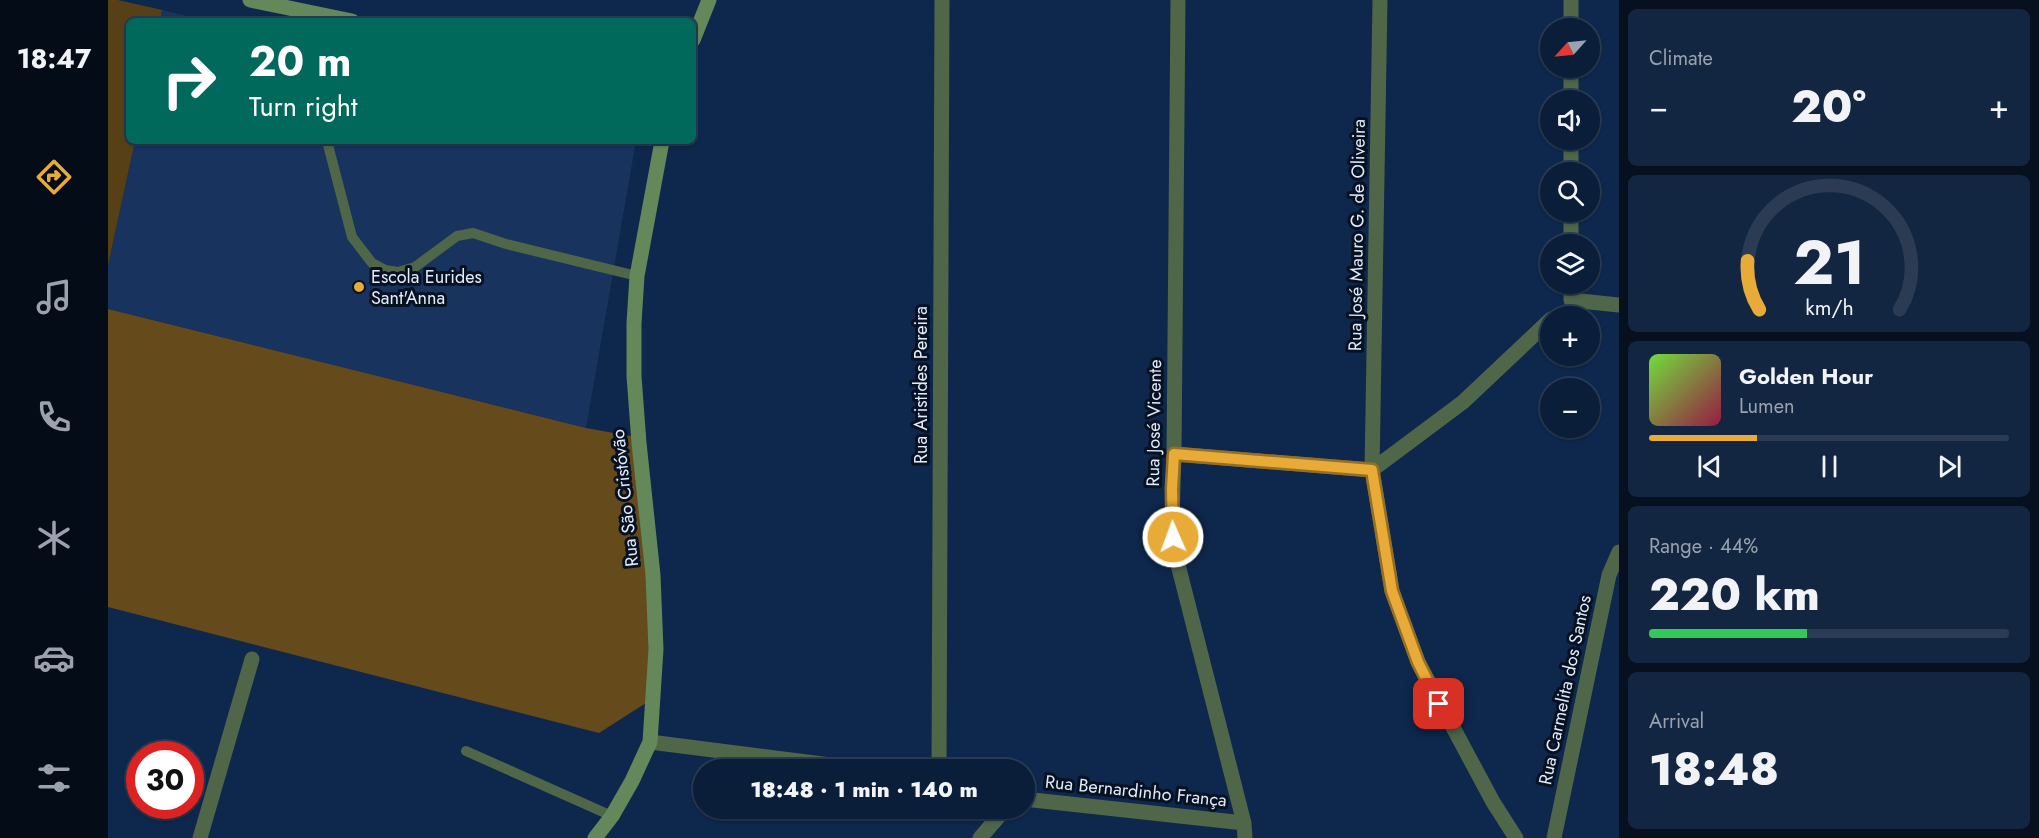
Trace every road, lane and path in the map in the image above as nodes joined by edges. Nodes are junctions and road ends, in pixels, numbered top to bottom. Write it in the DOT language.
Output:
graph roads {
  1 [pos="250,0"];
  2 [pos="709,0"];
  3 [pos="942,0"];
  4 [pos="1178,0"];
  5 [pos="1380,0"];
  6 [pos="1571,0"];
  7 [pos="333,18"];
  8 [pos="1571,18"];
  9 [pos="696,32"];
  10 [pos="328,144"];
  11 [pos="661,144"];
  12 [pos="637,276"];
  13 [pos="1571,294"];
  14 [pos="1571,300"];
  15 [pos="1619,305"];
  16 [pos="1565,306"];
  17 [pos="1540,329"];
  18 [pos="1174,454"];
  19 [pos="1372,470"];
  20 [pos="1619,552"];
  21 [pos="252,659"];
  22 [pos="650,742"];
  23 [pos="466,751"];
  24 [pos="784,759"];
  25 [pos="939,759"];
  26 [pos="1035,801"];
  27 [pos="612,816"];
  28 [pos="996,819"];
  29 [pos="1245,830"];
  30 [pos="200,838"];
  31 [pos="595,838"];
  32 [pos="980,838"];
  33 [pos="1516,838"];
  34 [pos="1554,838"];
  1 -- 7 [label="main road"];
  2 -- 9 [label="main road"];
  3 -- 25 [label="street, Rua Aristides Pereira"];
  4 -- 18 [label="street, Rua José Vicente"];
  5 -- 19 [label="street, Rua José Mauro G. de Oliveira"];
  6 -- 8 [label="street"];
  10 -- 12 [label="lane"];
  11 -- 12 [label="main road, Rua São Cristóvão"];
  12 -- 22 [label="main road, Rua São Cristóvão"];
  13 -- 14 [label="street"];
  14 -- 15 [label="street"];
  14 -- 16 [label="street"];
  17 -- 19 [label="street"];
  18 -- 19 [label="street"];
  18 -- 29 [label="street, Rua José Vicente"];
  19 -- 33 [label="street, Rua José Mauro G. de Oliveira"];
  20 -- 34 [label="street, Rua Carmelita dos Santos"];
  21 -- 30 [label="street"];
  22 -- 24 [label="street"];
  22 -- 27 [label="main road, Rua São Cristóvão"];
  23 -- 27 [label="lane"];
  26 -- 29 [label="street, Rua Bernardinho França"];
  27 -- 31 [label="main road, Rua São Cristóvão"];
  28 -- 32 [label="street"];
}
